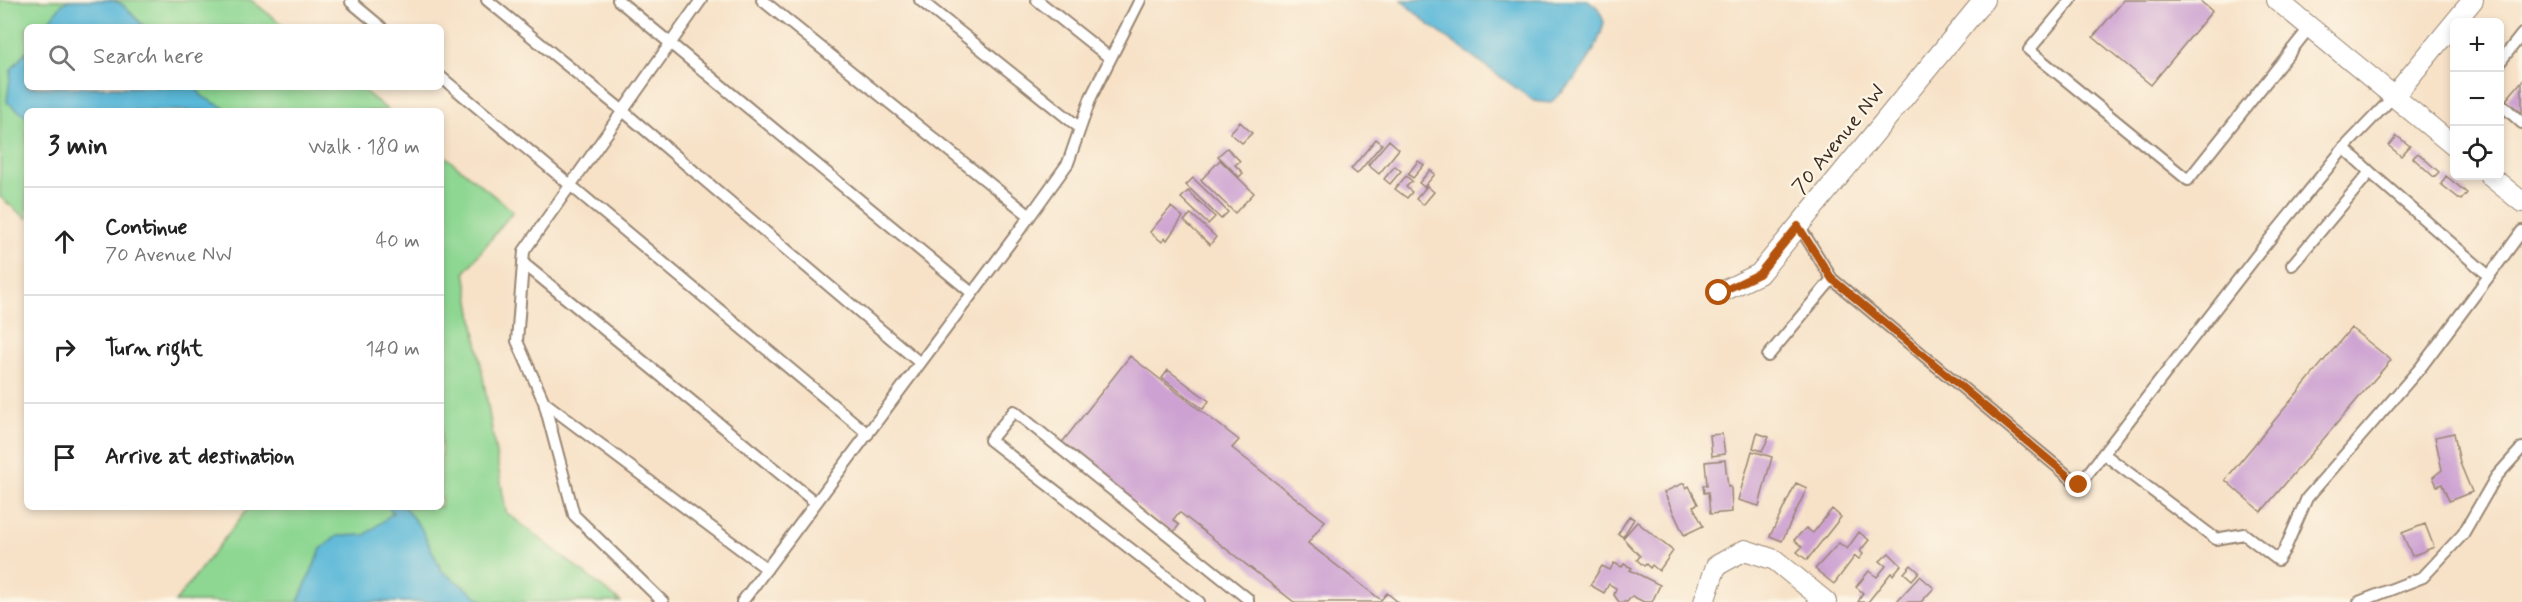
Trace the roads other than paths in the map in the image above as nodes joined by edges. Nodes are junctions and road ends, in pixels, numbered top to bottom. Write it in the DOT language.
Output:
graph roads {
  1 [pos="353,0"];
  2 [pos="487,0"];
  3 [pos="618,0"];
  4 [pos="701,0"];
  5 [pos="762,0"];
  6 [pos="920,0"];
  7 [pos="1037,0"];
  8 [pos="1140,0"];
  9 [pos="1984,0"];
  10 [pos="2071,0"];
  11 [pos="2277,0"];
  12 [pos="2473,0"];
  13 [pos="377,24"];
  14 [pos="2310,27"];
  15 [pos="2522,34"];
  16 [pos="671,42"];
  17 [pos="2504,56"];
  18 [pos="1110,58"];
  19 [pos="444,80"];
  20 [pos="2394,96"];
  21 [pos="2504,107"];
  22 [pos="623,111"];
  23 [pos="2522,123"];
  24 [pos="1080,128"];
  25 [pos="2450,143"];
  26 [pos="2344,148"];
  27 [pos="2370,172"];
  28 [pos="2495,180"];
  29 [pos="570,186"];
  30 [pos="2522,202"];
  31 [pos="1030,216"];
  32 [pos="1798,226"];
  33 [pos="2522,231"];
  34 [pos="523,263"];
  35 [pos="2292,265"];
  36 [pos="2489,276"];
  37 [pos="1832,279"];
  38 [pos="972,293"];
  39 [pos="1719,293"];
  40 [pos="1768,356"];
  41 [pos="920,363"];
  42 [pos="544,402"];
  43 [pos="868,434"];
  44 [pos="2522,448"];
  45 [pos="2103,454"];
  46 [pos="816,503"];
  47 [pos="767,569"];
  48 [pos="663,602"];
  49 [pos="742,602"];
  50 [pos="1199,602"];
  51 [pos="1248,602"];
  52 [pos="1704,602"];
  53 [pos="1826,602"];
  54 [pos="2359,602"];
  1 -- 13 [label="lane"];
  2 -- 22 [label="lane"];
  3 -- 16 [label="lane"];
  4 -- 16 [label="lane"];
  5 -- 31 [label="lane"];
  6 -- 24 [label="lane"];
  7 -- 18 [label="lane"];
  8 -- 18 [label="lane"];
  9 -- 32 [label="street, 70 Avenue NW"];
  10 -- 14 [label="lane"];
  11 -- 14 [label="street"];
  12 -- 20 [label="street"];
  14 -- 20 [label="street"];
  15 -- 17 [label="lane"];
  16 -- 22 [label="lane"];
  16 -- 38 [label="lane"];
  18 -- 24 [label="lane"];
  19 -- 29 [label="lane"];
  20 -- 25 [label="street"];
  20 -- 26 [label="lane"];
  21 -- 23 [label="lane"];
  22 -- 29 [label="lane"];
  22 -- 41 [label="lane"];
  24 -- 31 [label="lane"];
  26 -- 27 [label="lane"];
  26 -- 45 [label="lane"];
  27 -- 35 [label="lane"];
  27 -- 36 [label="lane"];
  28 -- 30 [label="street"];
  29 -- 34 [label="lane"];
  29 -- 43 [label="lane"];
  31 -- 38 [label="lane"];
  32 -- 37 [label="lane"];
  32 -- 39 [label="street, 70 Avenue NW"];
  33 -- 36 [label="lane"];
  34 -- 42 [label="lane"];
  34 -- 46 [label="lane"];
  36 -- 45 [label="lane"];
  37 -- 40 [label="lane"];
  37 -- 45 [label="lane"];
  38 -- 41 [label="lane"];
  41 -- 43 [label="lane"];
  42 -- 47 [label="lane"];
  42 -- 48 [label="lane"];
  43 -- 46 [label="lane"];
  44 -- 54 [label="lane"];
  46 -- 47 [label="lane"];
  47 -- 49 [label="lane"];
  50 -- 51 [label="lane"];
  52 -- 53 [label="street"];
}
